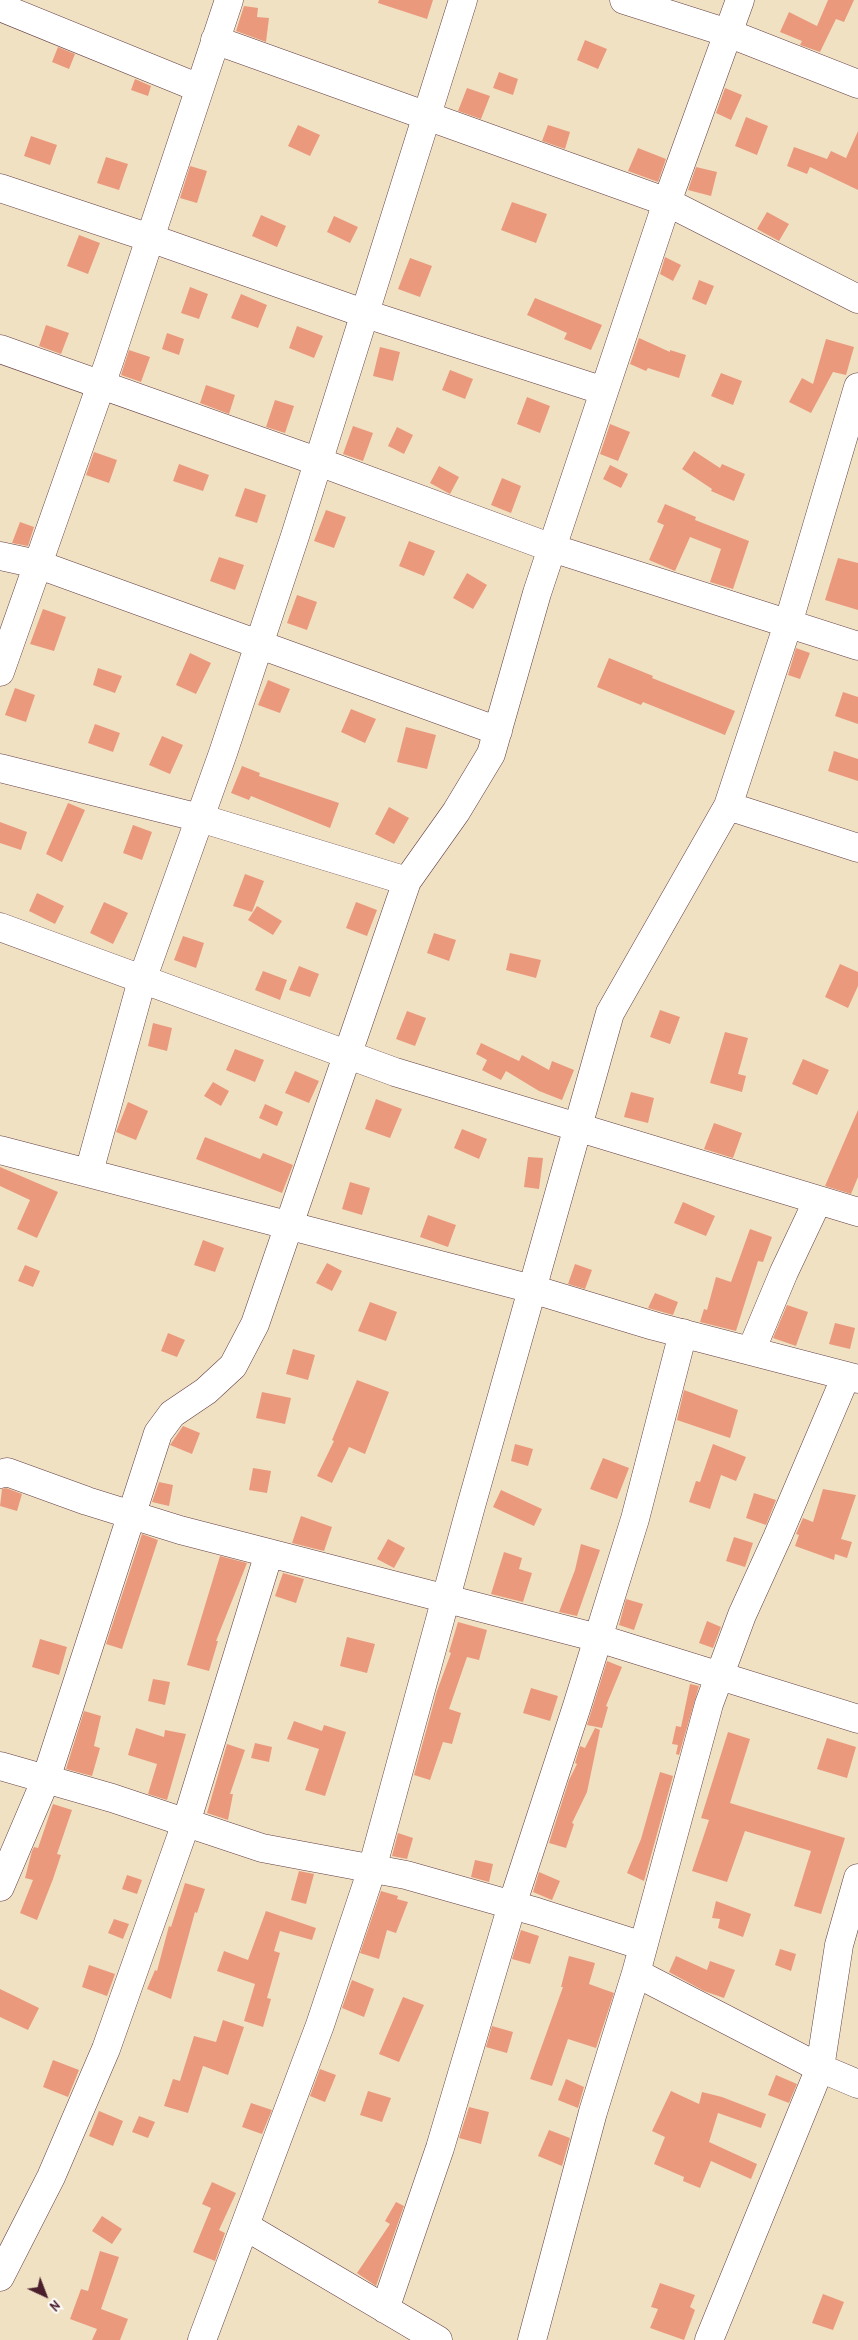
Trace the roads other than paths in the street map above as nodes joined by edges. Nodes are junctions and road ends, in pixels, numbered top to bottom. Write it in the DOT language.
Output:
graph roads {
  1 [pos="230,0"];
  2 [pos="464,0"];
  3 [pos="624,0"];
  4 [pos="740,0"];
  5 [pos="0,7"];
  6 [pos="728,33"];
  7 [pos="215,40"];
  8 [pos="858,84"];
  9 [pos="199,88"];
  10 [pos="427,117"];
  11 [pos="0,188"];
  12 [pos="667,202"];
  13 [pos="150,238"];
  14 [pos="858,299"];
  15 [pos="366,314"];
  16 [pos="0,349"];
  17 [pos="101,385"];
  18 [pos="858,387"];
  19 [pos="604,391"];
  20 [pos="319,462"];
  21 [pos="552,548"];
  22 [pos="0,556"];
  23 [pos="37,564"];
  24 [pos="788,624"];
  25 [pos="259,644"];
  26 [pos="858,646"];
  27 [pos="0,672"];
  28 [pos="498,731"];
  29 [pos="0,768"];
  30 [pos="728,806"];
  31 [pos="200,818"];
  32 [pos="858,848"];
  33 [pos="407,881"];
  34 [pos="0,927"];
  35 [pos="142,980"];
  36 [pos="346,1054"];
  37 [pos="579,1127"];
  38 [pos="0,1150"];
  39 [pos="89,1172"];
  40 [pos="818,1200"];
  41 [pos="858,1212"];
  42 [pos="289,1226"];
  43 [pos="532,1288"];
  44 [pos="683,1333"];
  45 [pos="751,1351"];
  46 [pos="852,1377"];
  47 [pos="0,1474"];
  48 [pos="130,1514"];
  49 [pos="269,1553"];
  50 [pos="446,1598"];
  51 [pos="598,1638"];
  52 [pos="720,1674"];
  53 [pos="858,1719"];
  54 [pos="0,1766"];
  55 [pos="46,1779"];
  56 [pos="186,1823"];
  57 [pos="372,1869"];
  58 [pos="858,1878"];
  59 [pos="0,1887"];
  60 [pos="512,1905"];
  61 [pos="643,1946"];
  62 [pos="636,1973"];
  63 [pos="820,2068"];
  64 [pos="858,2084"];
  65 [pos="245,2226"];
  66 [pos="0,2277"];
  67 [pos="385,2309"];
  68 [pos="202,2340"];
  69 [pos="438,2340"];
  70 [pos="532,2340"];
  71 [pos="708,2340"];
  1 -- 7 [label="street"];
  2 -- 10 [label="street"];
  3 -- 6 [label="street"];
  4 -- 6 [label="street"];
  5 -- 9 [label="street"];
  6 -- 8 [label="street"];
  6 -- 12 [label="street"];
  7 -- 9 [label="street"];
  7 -- 10 [label="street"];
  9 -- 13 [label="street"];
  10 -- 12 [label="street"];
  10 -- 15 [label="street"];
  11 -- 13 [label="street"];
  12 -- 14 [label="street"];
  12 -- 19 [label="street"];
  13 -- 15 [label="street"];
  13 -- 17 [label="street"];
  15 -- 19 [label="street"];
  15 -- 20 [label="street"];
  16 -- 17 [label="street"];
  17 -- 20 [label="street"];
  17 -- 23 [label="street"];
  18 -- 24 [label="street"];
  19 -- 21 [label="street"];
  20 -- 21 [label="street"];
  20 -- 25 [label="street"];
  21 -- 24 [label="street"];
  21 -- 28 [label="street"];
  22 -- 23 [label="street"];
  23 -- 25 [label="street"];
  23 -- 27 [label="street"];
  24 -- 26 [label="street"];
  24 -- 30 [label="street"];
  25 -- 28 [label="street"];
  25 -- 31 [label="street"];
  28 -- 33 [label="street"];
  29 -- 31 [label="street"];
  30 -- 32 [label="street"];
  30 -- 37 [label="street"];
  31 -- 33 [label="street"];
  31 -- 35 [label="street"];
  33 -- 36 [label="street"];
  34 -- 35 [label="street"];
  35 -- 36 [label="street"];
  35 -- 39 [label="street"];
  36 -- 37 [label="street"];
  36 -- 42 [label="street"];
  37 -- 40 [label="street"];
  37 -- 43 [label="street"];
  38 -- 39 [label="street"];
  39 -- 42 [label="street"];
  40 -- 41 [label="street"];
  40 -- 45 [label="street"];
  42 -- 43 [label="street"];
  42 -- 48 [label="street"];
  43 -- 44 [label="street"];
  43 -- 50 [label="street"];
  44 -- 45 [label="street"];
  44 -- 51 [label="street"];
  45 -- 46 [label="street"];
  46 -- 52 [label="street"];
  47 -- 48 [label="street"];
  48 -- 49 [label="street"];
  48 -- 55 [label="street"];
  49 -- 50 [label="street"];
  49 -- 56 [label="street"];
  50 -- 51 [label="street"];
  50 -- 57 [label="street"];
  51 -- 52 [label="street"];
  51 -- 60 [label="street"];
  52 -- 53 [label="street"];
  52 -- 61 [label="street"];
  54 -- 55 [label="street"];
  55 -- 56 [label="street"];
  55 -- 59 [label="street"];
  56 -- 57 [label="street"];
  56 -- 66 [label="street"];
  57 -- 60 [label="street"];
  57 -- 65 [label="street"];
  58 -- 63 [label="street"];
  60 -- 61 [label="street"];
  60 -- 67 [label="street"];
  61 -- 62 [label="street"];
  62 -- 63 [label="street"];
  62 -- 70 [label="street"];
  63 -- 64 [label="street"];
  63 -- 71 [label="street"];
  65 -- 67 [label="street"];
  65 -- 68 [label="street"];
  67 -- 69 [label="street"];
}
